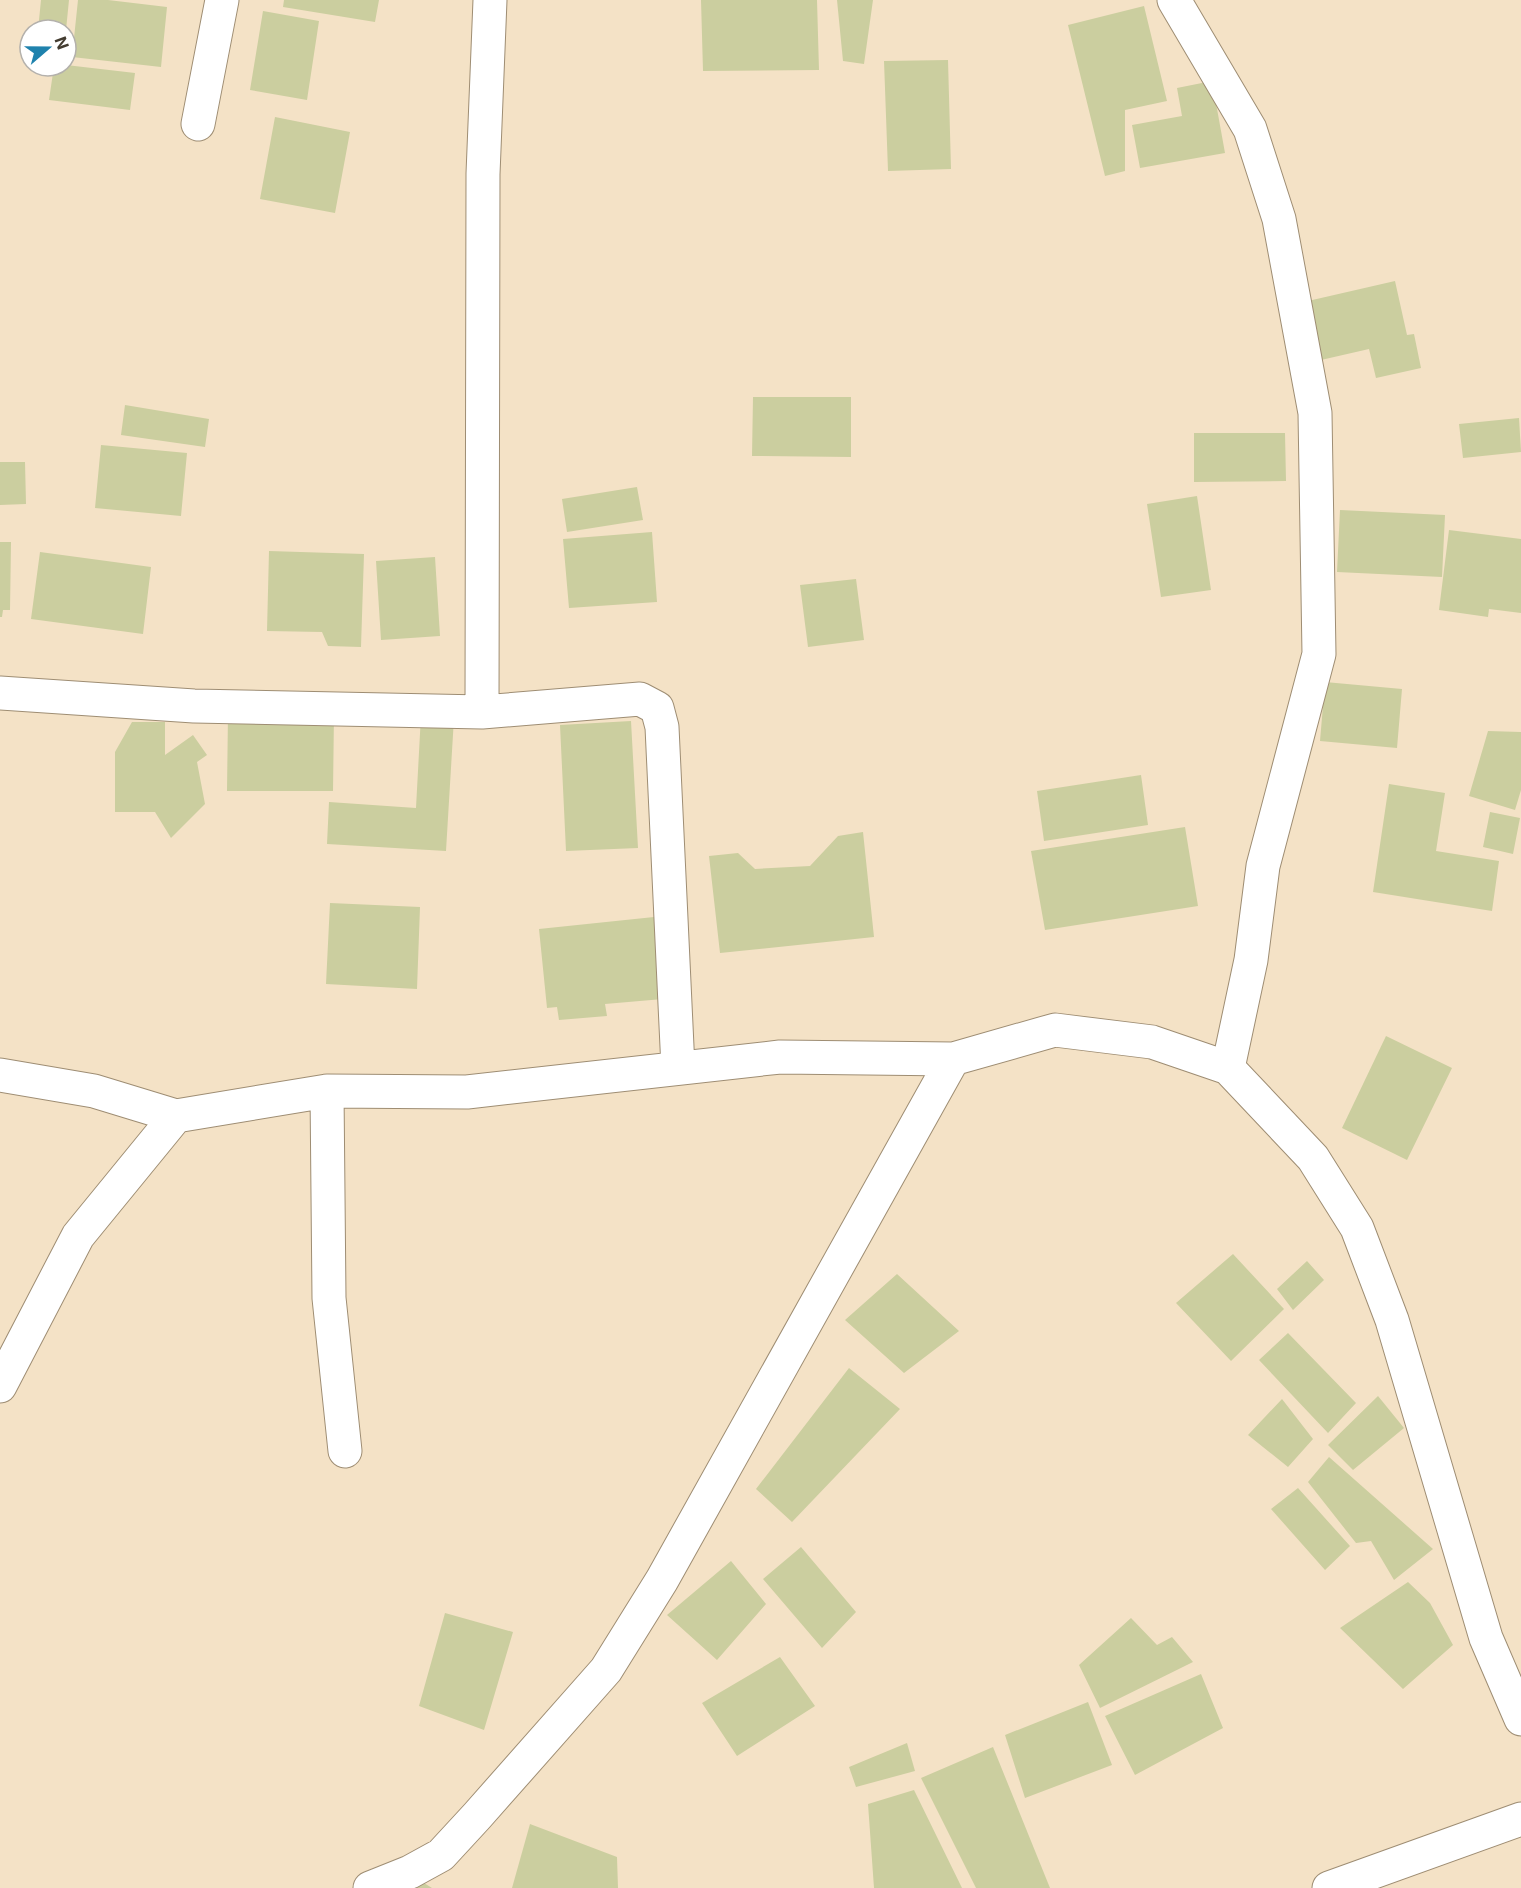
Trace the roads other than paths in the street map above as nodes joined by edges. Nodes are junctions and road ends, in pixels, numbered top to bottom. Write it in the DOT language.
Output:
graph roads {
  1 [pos="222,0"];
  2 [pos="490,0"];
  3 [pos="1174,0"];
  4 [pos="198,124"];
  5 [pos="0,693"];
  6 [pos="482,712"];
  7 [pos="953,1059"];
  8 [pos="678,1068"];
  9 [pos="1228,1068"];
  10 [pos="0,1075"];
  11 [pos="327,1091"];
  12 [pos="176,1116"];
  13 [pos="0,1386"];
  14 [pos="345,1451"];
  15 [pos="1521,1719"];
  16 [pos="1521,1819"];
  17 [pos="370,1888"];
  18 [pos="1329,1888"];
  1 -- 4 [label="street"];
  2 -- 6 [label="street"];
  3 -- 9 [label="street"];
  5 -- 6 [label="street"];
  6 -- 8 [label="street"];
  7 -- 8 [label="street"];
  7 -- 9 [label="street"];
  7 -- 17 [label="street"];
  8 -- 11 [label="street"];
  9 -- 15 [label="street"];
  10 -- 12 [label="street"];
  11 -- 12 [label="street"];
  11 -- 14 [label="street"];
  12 -- 13 [label="street"];
  16 -- 18 [label="street"];
}
